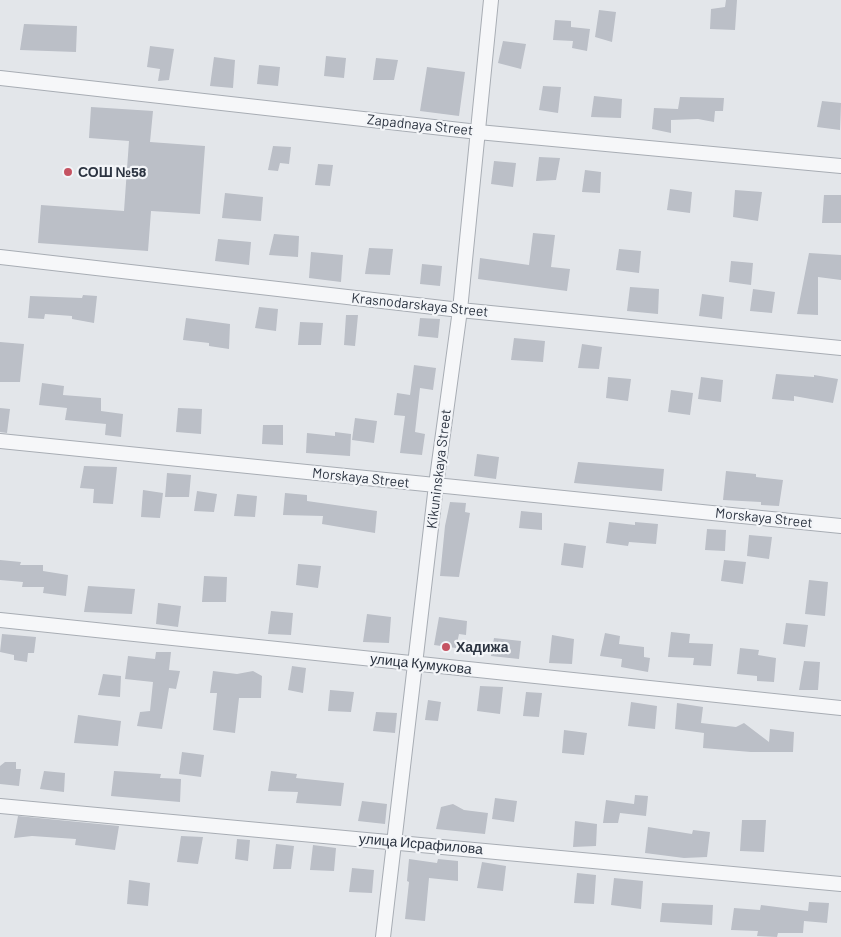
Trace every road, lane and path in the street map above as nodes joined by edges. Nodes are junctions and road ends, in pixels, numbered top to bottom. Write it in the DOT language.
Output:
graph roads {
  1 [pos="491,0"];
  2 [pos="0,78"];
  3 [pos="478,132"];
  4 [pos="841,166"];
  5 [pos="0,257"];
  6 [pos="460,310"];
  7 [pos="841,348"];
  8 [pos="0,441"];
  9 [pos="436,485"];
  10 [pos="841,526"];
  11 [pos="0,620"];
  12 [pos="415,663"];
  13 [pos="841,708"];
  14 [pos="0,806"];
  15 [pos="393,842"];
  16 [pos="841,884"];
  17 [pos="383,937"];
  1 -- 3 [label="street, Kikuninskaya Street"];
  2 -- 3 [label="street, Zapadnaya Street"];
  3 -- 4 [label="street, Zapadnaya Street"];
  3 -- 6 [label="street, Kikuninskaya Street"];
  5 -- 6 [label="street, Krasnodarskaya Street"];
  6 -- 7 [label="street, Krasnodarskaya Street"];
  6 -- 9 [label="street, Kikuninskaya Street"];
  8 -- 9 [label="street, Morskaya Street"];
  9 -- 10 [label="street, Morskaya Street"];
  9 -- 12 [label="street, Kikuninskaya Street"];
  11 -- 12 [label="street, улица Кумукова"];
  12 -- 13 [label="street, улица Кумукова"];
  12 -- 15 [label="street, Kikuninskaya Street"];
  14 -- 15 [label="street, улица Исрафилова"];
  15 -- 16 [label="street, улица Исрафилова"];
  15 -- 17 [label="street, Kikuninskaya Street"];
}
